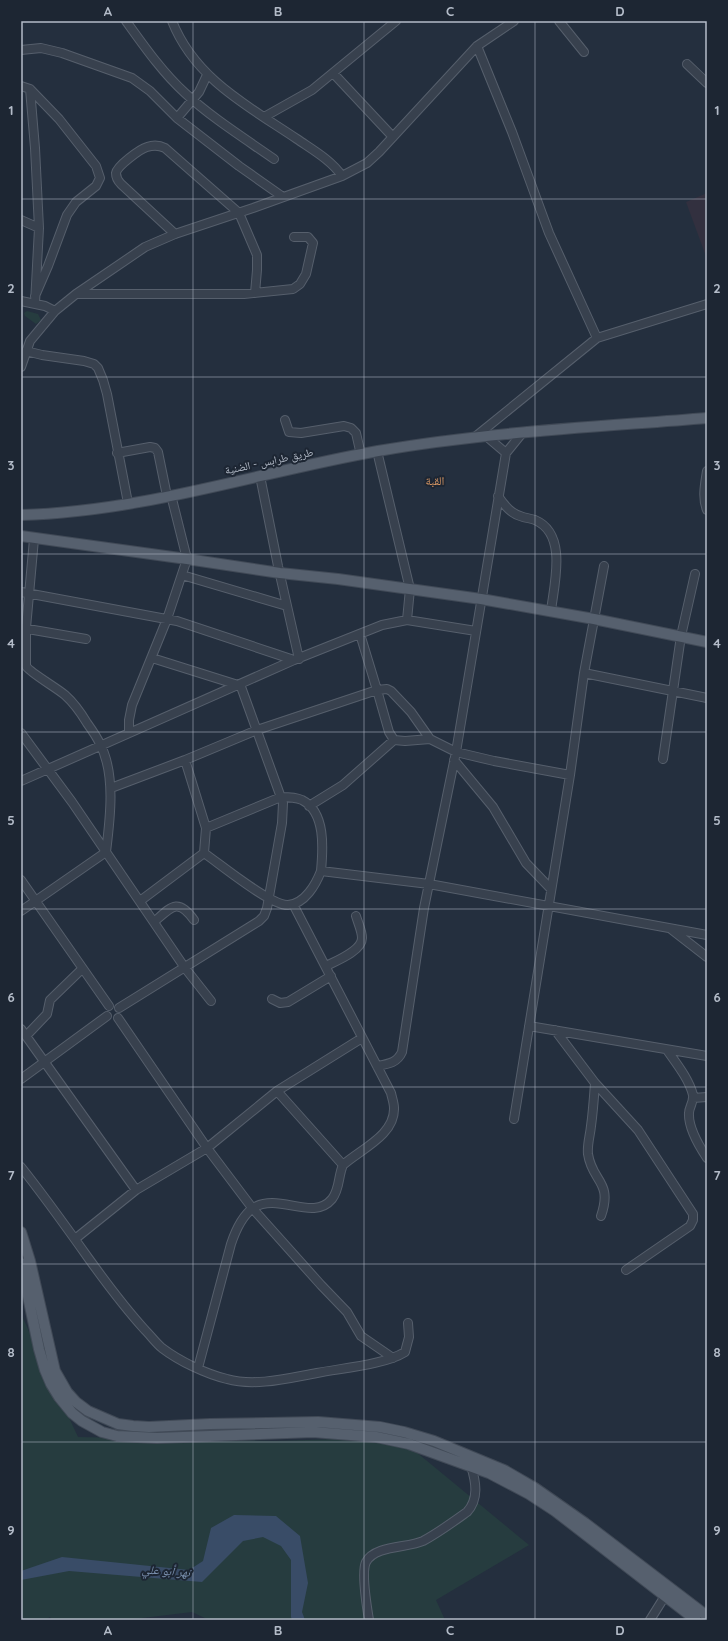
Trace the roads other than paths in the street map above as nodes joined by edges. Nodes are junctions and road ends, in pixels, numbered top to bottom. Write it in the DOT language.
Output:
graph roads {
  1 [pos="126,21"];
  2 [pos="172,21"];
  3 [pos="396,21"];
  4 [pos="514,21"];
  5 [pos="559,21"];
  6 [pos="477,46"];
  7 [pos="21,50"];
  8 [pos="584,52"];
  9 [pos="687,64"];
  10 [pos="333,73"];
  11 [pos="207,75"];
  12 [pos="707,83"];
  13 [pos="21,86"];
  14 [pos="30,89"];
  15 [pos="193,100"];
  16 [pos="264,117"];
  17 [pos="177,118"];
  18 [pos="393,136"];
  19 [pos="274,159"];
  20 [pos="342,176"];
  21 [pos="283,197"];
  22 [pos="239,213"];
  23 [pos="21,220"];
  24 [pos="39,228"];
  25 [pos="175,234"];
  26 [pos="294,237"];
  27 [pos="255,293"];
  28 [pos="76,294"];
  29 [pos="35,300"];
  30 [pos="21,301"];
  31 [pos="707,304"];
  32 [pos="55,311"];
  33 [pos="597,338"];
  34 [pos="26,351"];
  35 [pos="21,367"];
  36 [pos="707,418"];
  37 [pos="286,420"];
  38 [pos="523,432"];
  39 [pos="486,436"];
  40 [pos="475,437"];
  41 [pos="377,451"];
  42 [pos="117,453"];
  43 [pos="506,453"];
  44 [pos="361,455"];
  45 [pos="707,471"];
  46 [pos="260,476"];
  47 [pos="169,495"];
  48 [pos="498,496"];
  49 [pos="128,503"];
  50 [pos="707,510"];
  51 [pos="21,515"];
  52 [pos="21,536"];
  53 [pos="34,539"];
  54 [pos="187,558"];
  55 [pos="604,566"];
  56 [pos="280,573"];
  57 [pos="695,574"];
  58 [pos="182,575"];
  59 [pos="410,589"];
  60 [pos="25,592"];
  61 [pos="481,599"];
  62 [pos="286,606"];
  63 [pos="551,611"];
  64 [pos="167,619"];
  65 [pos="594,619"];
  66 [pos="407,620"];
  67 [pos="24,628"];
  68 [pos="476,631"];
  69 [pos="360,634"];
  70 [pos="681,636"];
  71 [pos="86,639"];
  72 [pos="707,642"];
  73 [pos="152,658"];
  74 [pos="296,660"];
  75 [pos="584,673"];
  76 [pos="239,684"];
  77 [pos="377,690"];
  78 [pos="672,692"];
  79 [pos="707,698"];
  80 [pos="257,730"];
  81 [pos="21,733"];
  82 [pos="129,733"];
  83 [pos="430,739"];
  84 [pos="394,740"];
  85 [pos="101,745"];
  86 [pos="455,756"];
  87 [pos="663,759"];
  88 [pos="186,760"];
  89 [pos="48,768"];
  90 [pos="570,775"];
  91 [pos="21,781"];
  92 [pos="111,788"];
  93 [pos="281,797"];
  94 [pos="309,806"];
  95 [pos="206,828"];
  96 [pos="106,852"];
  97 [pos="204,853"];
  98 [pos="321,871"];
  99 [pos="21,880"];
  100 [pos="429,884"];
  101 [pos="551,889"];
  102 [pos="268,899"];
  103 [pos="35,901"];
  104 [pos="140,901"];
  105 [pos="293,904"];
  106 [pos="548,905"];
  107 [pos="21,911"];
  108 [pos="356,916"];
  109 [pos="194,920"];
  110 [pos="154,922"];
  111 [pos="667,926"];
  112 [pos="707,935"];
  113 [pos="707,957"];
  114 [pos="326,966"];
  115 [pos="185,968"];
  116 [pos="82,969"];
  117 [pos="331,976"];
  118 [pos="272,999"];
  119 [pos="211,1001"];
  120 [pos="109,1006"];
  121 [pos="119,1008"];
  122 [pos="107,1016"];
  123 [pos="118,1018"];
  124 [pos="529,1026"];
  125 [pos="555,1030"];
  126 [pos="24,1032"];
  127 [pos="362,1038"];
  128 [pos="667,1050"];
  129 [pos="707,1056"];
  130 [pos="45,1061"];
  131 [pos="377,1066"];
  132 [pos="21,1079"];
  133 [pos="595,1083"];
  134 [pos="277,1091"];
  135 [pos="707,1097"];
  136 [pos="693,1098"];
  137 [pos="514,1119"];
  138 [pos="208,1148"];
  139 [pos="707,1158"];
  140 [pos="343,1165"];
  141 [pos="21,1167"];
  142 [pos="136,1190"];
  143 [pos="253,1208"];
  144 [pos="601,1216"];
  145 [pos="21,1232"];
  146 [pos="75,1239"];
  147 [pos="21,1263"];
  148 [pos="626,1270"];
  149 [pos="408,1323"];
  150 [pos="393,1358"];
  151 [pos="198,1368"];
  152 [pos="281,1422"];
  153 [pos="166,1426"];
  154 [pos="281,1433"];
  155 [pos="167,1438"];
  156 [pos="471,1466"];
  157 [pos="487,1468"];
  158 [pos="665,1596"];
  159 [pos="707,1616"];
  160 [pos="369,1620"];
  161 [pos="650,1620"];
  162 [pos="696,1620"];
  1 -- 15 [label="street"];
  2 -- 11 [label="street"];
  3 -- 10 [label="street"];
  4 -- 6 [label="street"];
  5 -- 8 [label="street"];
  6 -- 18 [label="street"];
  6 -- 33 [label="street"];
  7 -- 17 [label="street"];
  9 -- 12 [label="street"];
  10 -- 16 [label="street"];
  10 -- 18 [label="street"];
  11 -- 15 [label="street"];
  11 -- 16 [label="street"];
  13 -- 14 [label="street"];
  14 -- 24 [label="street"];
  14 -- 29 [label="street"];
  15 -- 17 [label="street"];
  15 -- 19 [label="street"];
  16 -- 20 [label="street"];
  17 -- 21 [label="street"];
  18 -- 20 [label="street"];
  20 -- 21 [label="street"];
  21 -- 22 [label="street"];
  22 -- 25 [label="street"];
  22 -- 25 [label="street"];
  22 -- 27 [label="street"];
  23 -- 24 [label="street"];
  24 -- 29 [label="street"];
  25 -- 28 [label="street"];
  26 -- 27 [label="street"];
  27 -- 28 [label="street"];
  28 -- 32 [label="street"];
  29 -- 30 [label="street"];
  29 -- 32 [label="street"];
  31 -- 33 [label="street"];
  32 -- 34 [label="street"];
  33 -- 40 [label="street"];
  34 -- 35 [label="street"];
  34 -- 42 [label="street"];
  36 -- 38 [label="main road, طريق طرابس - الضنية"];
  37 -- 44 [label="street"];
  38 -- 39 [label="main road, طريق طرابس - الضنية"];
  38 -- 43 [label="street"];
  39 -- 40 [label="main road, طريق طرابس - الضنية"];
  39 -- 43 [label="street"];
  40 -- 41 [label="main road, طريق طرابس - الضنية"];
  41 -- 44 [label="main road, طريق طرابس - الضنية"];
  41 -- 59 [label="street"];
  42 -- 47 [label="street"];
  42 -- 49 [label="street"];
  43 -- 48 [label="street"];
  44 -- 46 [label="main road, طريق طرابس - الضنية"];
  45 -- 50 [label="street"];
  46 -- 47 [label="main road, طريق طرابس - الضنية"];
  46 -- 56 [label="street"];
  47 -- 49 [label="main road, طريق طرابس - الضنية"];
  47 -- 54 [label="street"];
  48 -- 61 [label="street"];
  48 -- 63 [label="street"];
  49 -- 51 [label="main road, طريق طرابس - الضنية"];
  52 -- 53 [label="main road"];
  53 -- 54 [label="main road"];
  53 -- 60 [label="street"];
  54 -- 56 [label="main road"];
  54 -- 58 [label="street"];
  55 -- 65 [label="street"];
  56 -- 59 [label="main road"];
  56 -- 62 [label="street"];
  57 -- 70 [label="street"];
  58 -- 62 [label="street"];
  58 -- 64 [label="street"];
  59 -- 61 [label="main road"];
  59 -- 66 [label="street"];
  60 -- 64 [label="street"];
  60 -- 67 [label="street"];
  61 -- 63 [label="main road"];
  61 -- 68 [label="street"];
  62 -- 74 [label="street"];
  63 -- 65 [label="main road"];
  64 -- 73 [label="street"];
  64 -- 74 [label="street"];
  65 -- 70 [label="main road"];
  65 -- 75 [label="street"];
  66 -- 68 [label="street"];
  66 -- 69 [label="street"];
  67 -- 71 [label="street"];
  67 -- 85 [label="street"];
  68 -- 86 [label="street"];
  69 -- 74 [label="street"];
  69 -- 77 [label="street"];
  70 -- 72 [label="main road"];
  70 -- 78 [label="street"];
  73 -- 76 [label="street"];
  73 -- 82 [label="street"];
  74 -- 76 [label="street"];
  75 -- 78 [label="street"];
  75 -- 90 [label="street"];
  76 -- 80 [label="street"];
  76 -- 82 [label="street"];
  77 -- 80 [label="street"];
  77 -- 83 [label="street"];
  77 -- 84 [label="street"];
  78 -- 79 [label="street"];
  78 -- 87 [label="street"];
  80 -- 88 [label="street"];
  80 -- 93 [label="street"];
  81 -- 89 [label="street"];
  82 -- 85 [label="street"];
  83 -- 84 [label="street"];
  83 -- 86 [label="street"];
  84 -- 94 [label="street"];
  85 -- 89 [label="street"];
  85 -- 92 [label="street"];
  86 -- 90 [label="street"];
  86 -- 100 [label="street"];
  86 -- 101 [label="street"];
  88 -- 92 [label="street"];
  88 -- 95 [label="street"];
  89 -- 91 [label="street"];
  89 -- 96 [label="street"];
  90 -- 101 [label="street"];
  92 -- 96 [label="street"];
  93 -- 94 [label="street"];
  93 -- 95 [label="street"];
  93 -- 102 [label="street"];
  94 -- 98 [label="street"];
  95 -- 97 [label="street"];
  96 -- 103 [label="street"];
  96 -- 104 [label="street"];
  97 -- 102 [label="street"];
  97 -- 104 [label="street"];
  98 -- 100 [label="street"];
  98 -- 105 [label="street"];
  99 -- 103 [label="street"];
  100 -- 106 [label="street"];
  100 -- 131 [label="street"];
  101 -- 106 [label="street"];
  102 -- 105 [label="street"];
  102 -- 115 [label="street"];
  103 -- 107 [label="street"];
  103 -- 116 [label="street"];
  104 -- 110 [label="street"];
  105 -- 114 [label="street"];
  106 -- 111 [label="street"];
  106 -- 124 [label="street"];
  108 -- 114 [label="street"];
  109 -- 110 [label="street"];
  110 -- 115 [label="street"];
  111 -- 112 [label="street"];
  111 -- 113 [label="street"];
  114 -- 117 [label="street"];
  115 -- 119 [label="street"];
  115 -- 121 [label="street"];
  116 -- 120 [label="street"];
  116 -- 126 [label="street"];
  117 -- 118 [label="street"];
  117 -- 127 [label="street"];
  120 -- 121 [label="street"];
  120 -- 122 [label="street"];
  121 -- 123 [label="street"];
  122 -- 123 [label="street"];
  122 -- 130 [label="street"];
  123 -- 138 [label="street"];
  124 -- 125 [label="street"];
  124 -- 137 [label="street"];
  125 -- 128 [label="street"];
  125 -- 133 [label="street"];
  126 -- 130 [label="street"];
  127 -- 131 [label="street"];
  127 -- 134 [label="street"];
  128 -- 129 [label="street"];
  128 -- 136 [label="street"];
  130 -- 132 [label="street"];
  130 -- 142 [label="street"];
  131 -- 140 [label="street"];
  133 -- 144 [label="street"];
  133 -- 148 [label="street"];
  134 -- 138 [label="street"];
  134 -- 140 [label="street"];
  135 -- 136 [label="street"];
  136 -- 139 [label="street"];
  138 -- 142 [label="street"];
  138 -- 143 [label="street"];
  140 -- 143 [label="street"];
  141 -- 146 [label="street"];
  142 -- 146 [label="street"];
  143 -- 150 [label="street"];
  143 -- 151 [label="street"];
  145 -- 153 [label="main road"];
  146 -- 151 [label="street"];
  147 -- 155 [label="main road"];
  149 -- 150 [label="street"];
  150 -- 151 [label="street"];
  152 -- 153 [label="main road"];
  152 -- 154 [label="main road"];
  152 -- 157 [label="main road"];
  153 -- 155 [label="main road"];
  154 -- 155 [label="main road"];
  154 -- 156 [label="main road"];
  156 -- 157 [label="main road"];
  156 -- 160 [label="street"];
  157 -- 158 [label="main road"];
  157 -- 159 [label="main road"];
  158 -- 161 [label="street"];
  158 -- 162 [label="main road"];
}
